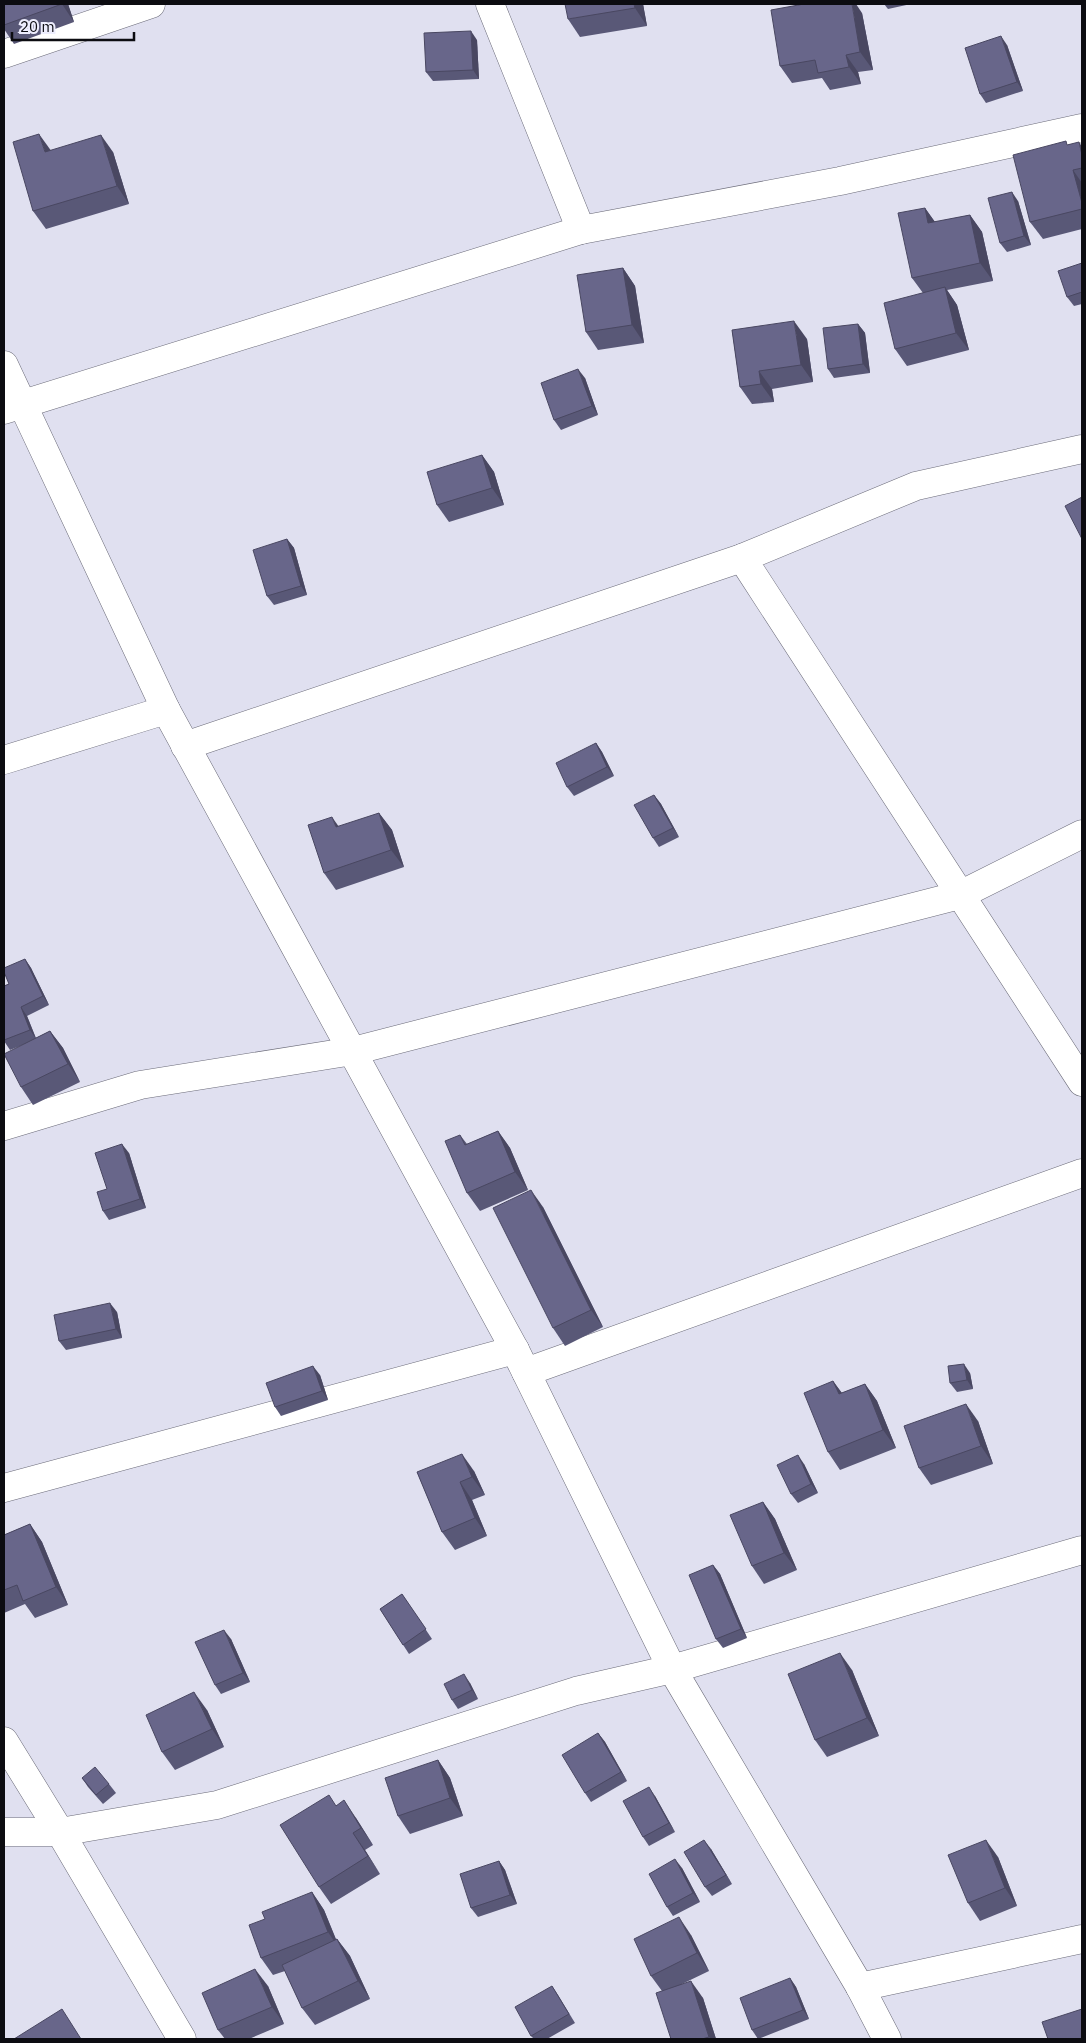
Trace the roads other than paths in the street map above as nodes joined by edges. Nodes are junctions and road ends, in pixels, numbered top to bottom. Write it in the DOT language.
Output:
graph roads {
  1 [pos="151,4"];
  2 [pos="490,4"];
  3 [pos="4,54"];
  4 [pos="1082,128"];
  5 [pos="581,230"];
  6 [pos="4,366"];
  7 [pos="13,408"];
  8 [pos="1082,449"];
  9 [pos="742,558"];
  10 [pos="166,710"];
  11 [pos="185,746"];
  12 [pos="4,760"];
  13 [pos="1082,834"];
  14 [pos="960,895"];
  15 [pos="353,1051"];
  16 [pos="1082,1082"];
  17 [pos="4,1126"];
  18 [pos="1082,1173"];
  19 [pos="520,1361"];
  20 [pos="4,1488"];
  21 [pos="1082,1550"];
  22 [pos="672,1669"];
  23 [pos="4,1741"];
  24 [pos="4,1832"];
  25 [pos="60,1832"];
  26 [pos="1082,1939"];
  27 [pos="860,1987"];
  28 [pos="182,2039"];
  29 [pos="887,2039"];
  1 -- 3 [label="street"];
  2 -- 5 [label="street"];
  4 -- 5 [label="street"];
  5 -- 7 [label="street"];
  6 -- 7 [label="street"];
  7 -- 10 [label="street"];
  8 -- 9 [label="street"];
  9 -- 11 [label="street"];
  9 -- 14 [label="street"];
  10 -- 11 [label="street"];
  10 -- 12 [label="street"];
  11 -- 15 [label="street"];
  13 -- 14 [label="street"];
  14 -- 15 [label="street"];
  14 -- 16 [label="street"];
  15 -- 17 [label="street"];
  15 -- 19 [label="street"];
  18 -- 19 [label="street"];
  19 -- 20 [label="street"];
  19 -- 22 [label="street"];
  21 -- 22 [label="street"];
  22 -- 25 [label="street"];
  22 -- 27 [label="street"];
  23 -- 25 [label="street"];
  24 -- 25 [label="street"];
  25 -- 28 [label="street"];
  26 -- 27 [label="street"];
  27 -- 29 [label="street"];
}
